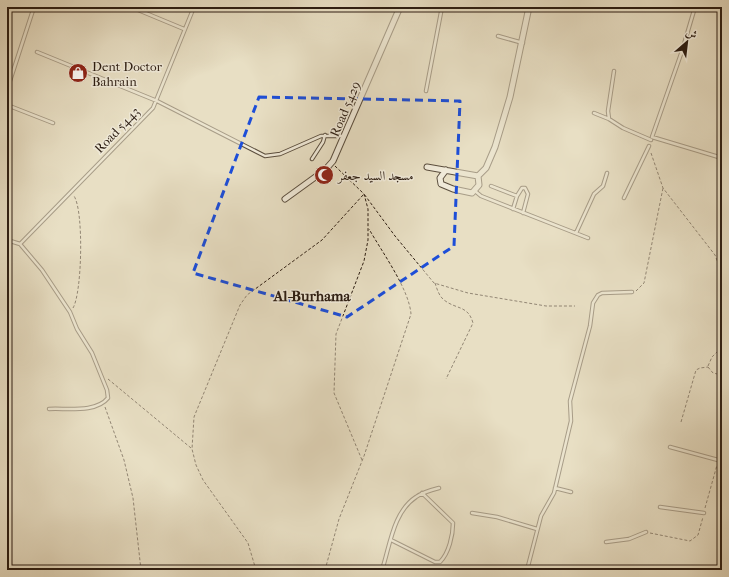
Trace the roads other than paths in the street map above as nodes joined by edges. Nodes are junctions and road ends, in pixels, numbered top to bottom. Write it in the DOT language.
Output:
graph roads {
  1 [pos="34,7"];
  2 [pos="131,7"];
  3 [pos="194,7"];
  4 [pos="400,7"];
  5 [pos="442,7"];
  6 [pos="529,7"];
  7 [pos="695,7"];
  8 [pos="184,29"];
  9 [pos="498,36"];
  10 [pos="523,43"];
  11 [pos="37,52"];
  12 [pos="614,71"];
  13 [pos="8,78"];
  14 [pos="7,90"];
  15 [pos="426,90"];
  16 [pos="157,101"];
  17 [pos="7,105"];
  18 [pos="594,114"];
  19 [pos="610,119"];
  20 [pos="53,123"];
  21 [pos="325,135"];
  22 [pos="345,136"];
  23 [pos="651,139"];
  24 [pos="649,146"];
  25 [pos="722,158"];
  26 [pos="312,159"];
  27 [pos="427,167"];
  28 [pos="446,170"];
  29 [pos="607,173"];
  30 [pos="478,176"];
  31 [pos="491,186"];
  32 [pos="474,191"];
  33 [pos="517,196"];
  34 [pos="624,198"];
  35 [pos="285,199"];
  36 [pos="512,209"];
  37 [pos="523,212"];
  38 [pos="576,233"];
  39 [pos="588,238"];
  40 [pos="7,240"];
  41 [pos="20,244"];
  42 [pos="632,292"];
  43 [pos="49,409"];
  44 [pos="670,447"];
  45 [pos="718,460"];
  46 [pos="439,488"];
  47 [pos="555,488"];
  48 [pos="571,492"];
  49 [pos="422,493"];
  50 [pos="660,508"];
  51 [pos="472,512"];
  52 [pos="704,513"];
  53 [pos="537,529"];
  54 [pos="646,532"];
  55 [pos="392,540"];
  56 [pos="606,542"];
  57 [pos="282,570"];
  58 [pos="310,570"];
  59 [pos="382,570"];
  60 [pos="527,570"];
  1 -- 13 [label="lane"];
  2 -- 8 [label="lane"];
  3 -- 8 [label="lane, Road 5443"];
  4 -- 22 [label="street, Road 5429"];
  5 -- 15 [label="lane"];
  6 -- 10 [label="street"];
  7 -- 23 [label="lane"];
  8 -- 16 [label="lane, Road 5443"];
  9 -- 10 [label="lane"];
  10 -- 30 [label="street"];
  11 -- 16 [label="lane"];
  12 -- 19 [label="lane"];
  13 -- 14 [label="lane"];
  16 -- 21 [label="lane"];
  16 -- 41 [label="lane, Road 5443"];
  17 -- 20 [label="lane"];
  18 -- 19 [label="lane"];
  19 -- 23 [label="lane"];
  21 -- 22 [label="lane"];
  21 -- 26 [label="lane"];
  22 -- 35 [label="street, Road 5429"];
  23 -- 25 [label="lane"];
  24 -- 34 [label="lane"];
  27 -- 28 [label="street"];
  28 -- 30 [label="street"];
  28 -- 32 [label="street"];
  29 -- 38 [label="lane"];
  30 -- 32 [label="street"];
  31 -- 33 [label="lane"];
  32 -- 36 [label="lane"];
  33 -- 36 [label="lane"];
  33 -- 37 [label="lane"];
  36 -- 37 [label="lane"];
  37 -- 38 [label="lane"];
  38 -- 39 [label="lane"];
  40 -- 41 [label="lane"];
  41 -- 43 [label="lane"];
  42 -- 47 [label="lane"];
  44 -- 45 [label="lane"];
  46 -- 49 [label="lane"];
  47 -- 48 [label="lane"];
  47 -- 53 [label="lane"];
  49 -- 55 [label="lane"];
  49 -- 55 [label="lane"];
  50 -- 52 [label="lane"];
  51 -- 53 [label="lane"];
  53 -- 60 [label="lane"];
  54 -- 56 [label="lane"];
  55 -- 59 [label="lane"];
  57 -- 58 [label="lane"];
}
